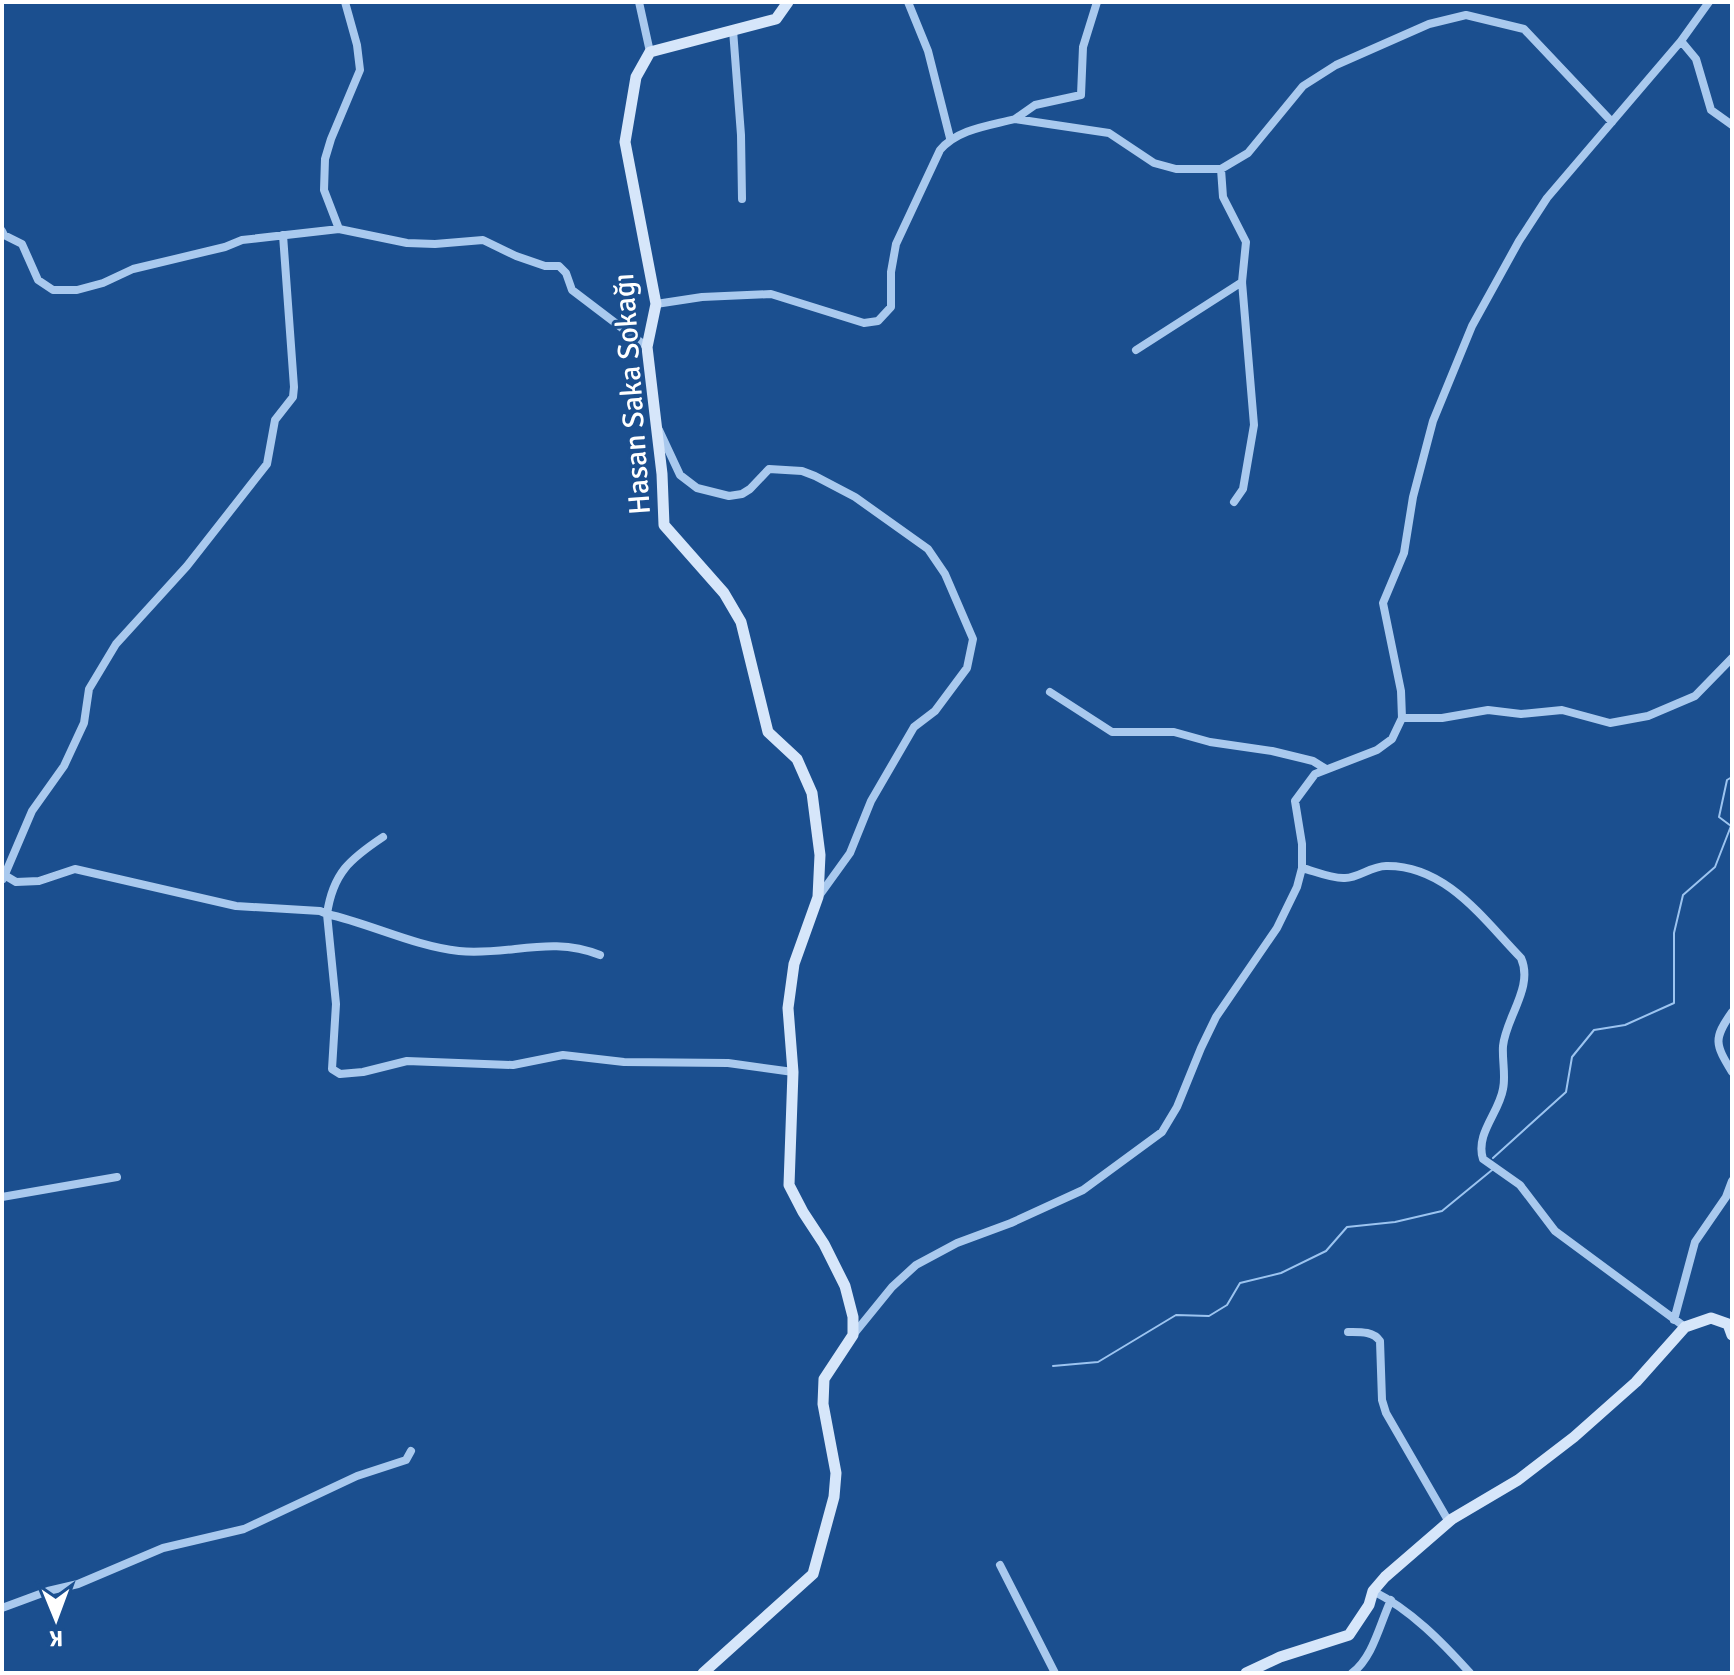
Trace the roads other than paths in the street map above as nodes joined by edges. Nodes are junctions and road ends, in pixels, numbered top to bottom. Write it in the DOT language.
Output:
graph roads {
  1 [pos="345,2"];
  2 [pos="639,2"];
  3 [pos="788,2"];
  4 [pos="908,2"];
  5 [pos="1097,2"];
  6 [pos="1709,2"];
  7 [pos="733,30"];
  8 [pos="1681,41"];
  9 [pos="650,52"];
  10 [pos="1015,119"];
  11 [pos="1612,122"];
  12 [pos="1732,125"];
  13 [pos="950,138"];
  14 [pos="1221,169"];
  15 [pos="742,199"];
  16 [pos="339,229"];
  17 [pos="2,231"];
  18 [pos="283,235"];
  19 [pos="1242,282"];
  20 [pos="656,304"];
  21 [pos="647,347"];
  22 [pos="1136,350"];
  23 [pos="656,423"];
  24 [pos="1234,502"];
  25 [pos="1732,658"];
  26 [pos="1050,692"];
  27 [pos="1402,718"];
  28 [pos="1326,769"];
  29 [pos="383,837"];
  30 [pos="1302,868"];
  31 [pos="4,878"];
  32 [pos="818,897"];
  33 [pos="327,914"];
  34 [pos="600,955"];
  35 [pos="1732,1012"];
  36 [pos="793,1072"];
  37 [pos="1732,1072"];
  38 [pos="117,1177"];
  39 [pos="1732,1181"];
  40 [pos="2,1197"];
  41 [pos="1674,1320"];
  42 [pos="1685,1327"];
  43 [pos="1348,1332"];
  44 [pos="853,1335"];
  45 [pos="1732,1335"];
  46 [pos="411,1451"];
  47 [pos="1449,1522"];
  48 [pos="1000,1565"];
  49 [pos="1373,1591"];
  50 [pos="1391,1600"];
  51 [pos="2,1608"];
  52 [pos="703,1673"];
  53 [pos="1055,1673"];
  54 [pos="1246,1673"];
  55 [pos="1352,1673"];
  56 [pos="1470,1673"];
  1 -- 16 [label="street"];
  2 -- 9 [label="street"];
  3 -- 7 [label="street"];
  4 -- 13 [label="street"];
  5 -- 10 [label="street"];
  6 -- 8 [label="street"];
  7 -- 9 [label="street"];
  7 -- 15 [label="street"];
  8 -- 11 [label="street"];
  8 -- 12 [label="street"];
  9 -- 20 [label="street, Hasan Saka Sokağı"];
  10 -- 13 [label="street"];
  10 -- 14 [label="street"];
  11 -- 14 [label="street"];
  11 -- 27 [label="street"];
  13 -- 20 [label="street"];
  14 -- 19 [label="street"];
  16 -- 18 [label="street"];
  16 -- 21 [label="street"];
  17 -- 18 [label="street"];
  18 -- 31 [label="street"];
  19 -- 22 [label="street"];
  19 -- 24 [label="street"];
  20 -- 21 [label="street, Hasan Saka Sokağı"];
  21 -- 23 [label="street, Hasan Saka Sokağı"];
  23 -- 32 [label="street, Hasan Saka Sokağı"];
  23 -- 32 [label="street"];
  25 -- 27 [label="street"];
  26 -- 28 [label="street"];
  27 -- 28 [label="street"];
  28 -- 30 [label="street"];
  29 -- 33 [label="street"];
  30 -- 41 [label="street"];
  30 -- 44 [label="street"];
  31 -- 33 [label="street"];
  32 -- 36 [label="street, Hasan Saka Sokağı"];
  33 -- 34 [label="street"];
  33 -- 36 [label="street"];
  35 -- 37 [label="street"];
  36 -- 44 [label="street, Hasan Saka Sokağı"];
  38 -- 40 [label="street"];
  39 -- 41 [label="street"];
  41 -- 42 [label="street"];
  42 -- 45 [label="street"];
  42 -- 47 [label="street"];
  43 -- 47 [label="street"];
  44 -- 52 [label="street"];
  46 -- 51 [label="street"];
  47 -- 49 [label="street"];
  48 -- 53 [label="street"];
  49 -- 50 [label="street"];
  49 -- 54 [label="street"];
  50 -- 55 [label="street"];
  50 -- 56 [label="street"];
}
